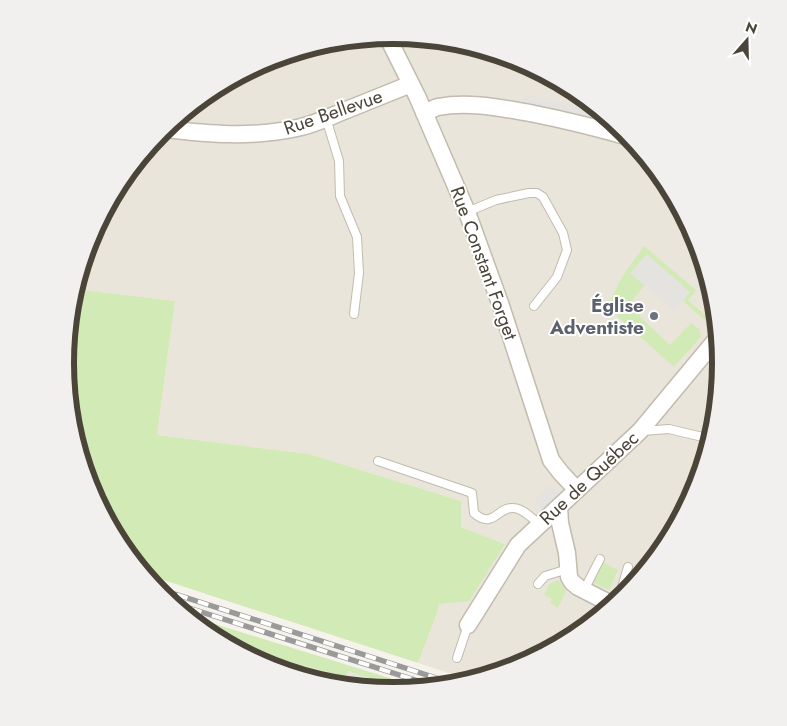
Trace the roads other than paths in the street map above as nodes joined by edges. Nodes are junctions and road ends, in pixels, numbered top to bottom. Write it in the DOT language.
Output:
graph roads {
  1 [pos="392,44"];
  2 [pos="411,84"];
  3 [pos="424,113"];
  4 [pos="326,118"];
  5 [pos="175,130"];
  6 [pos="615,133"];
  7 [pos="467,212"];
  8 [pos="534,306"];
  9 [pos="354,314"];
  10 [pos="712,344"];
  11 [pos="640,431"];
  12 [pos="704,437"];
  13 [pos="378,461"];
  14 [pos="577,490"];
  15 [pos="558,507"];
  16 [pos="540,524"];
  17 [pos="600,559"];
  18 [pos="628,567"];
  19 [pos="568,569"];
  20 [pos="538,584"];
  21 [pos="623,585"];
  22 [pos="584,590"];
  23 [pos="606,601"];
  24 [pos="468,624"];
  25 [pos="457,658"];
  1 -- 2 [label="street, Rue Constant Forget"];
  2 -- 3 [label="street, Rue Constant Forget"];
  2 -- 4 [label="street, Rue Bellevue"];
  3 -- 6 [label="street"];
  3 -- 7 [label="street, Rue Constant Forget"];
  4 -- 5 [label="street, Rue Bellevue"];
  4 -- 9 [label="lane"];
  7 -- 8 [label="lane"];
  7 -- 14 [label="street, Rue Constant Forget"];
  10 -- 11 [label="street, Rue de Québec"];
  11 -- 12 [label="lane"];
  11 -- 14 [label="street, Rue de Québec"];
  13 -- 16 [label="lane"];
  14 -- 15 [label="street, Rue de Québec"];
  15 -- 16 [label="street, Rue de Québec"];
  15 -- 19 [label="street"];
  16 -- 24 [label="street, Rue de Québec"];
  17 -- 22 [label="lane"];
  18 -- 21 [label="lane"];
  19 -- 20 [label="lane"];
  19 -- 22 [label="street"];
  22 -- 23 [label="street"];
  24 -- 25 [label="lane"];
}
